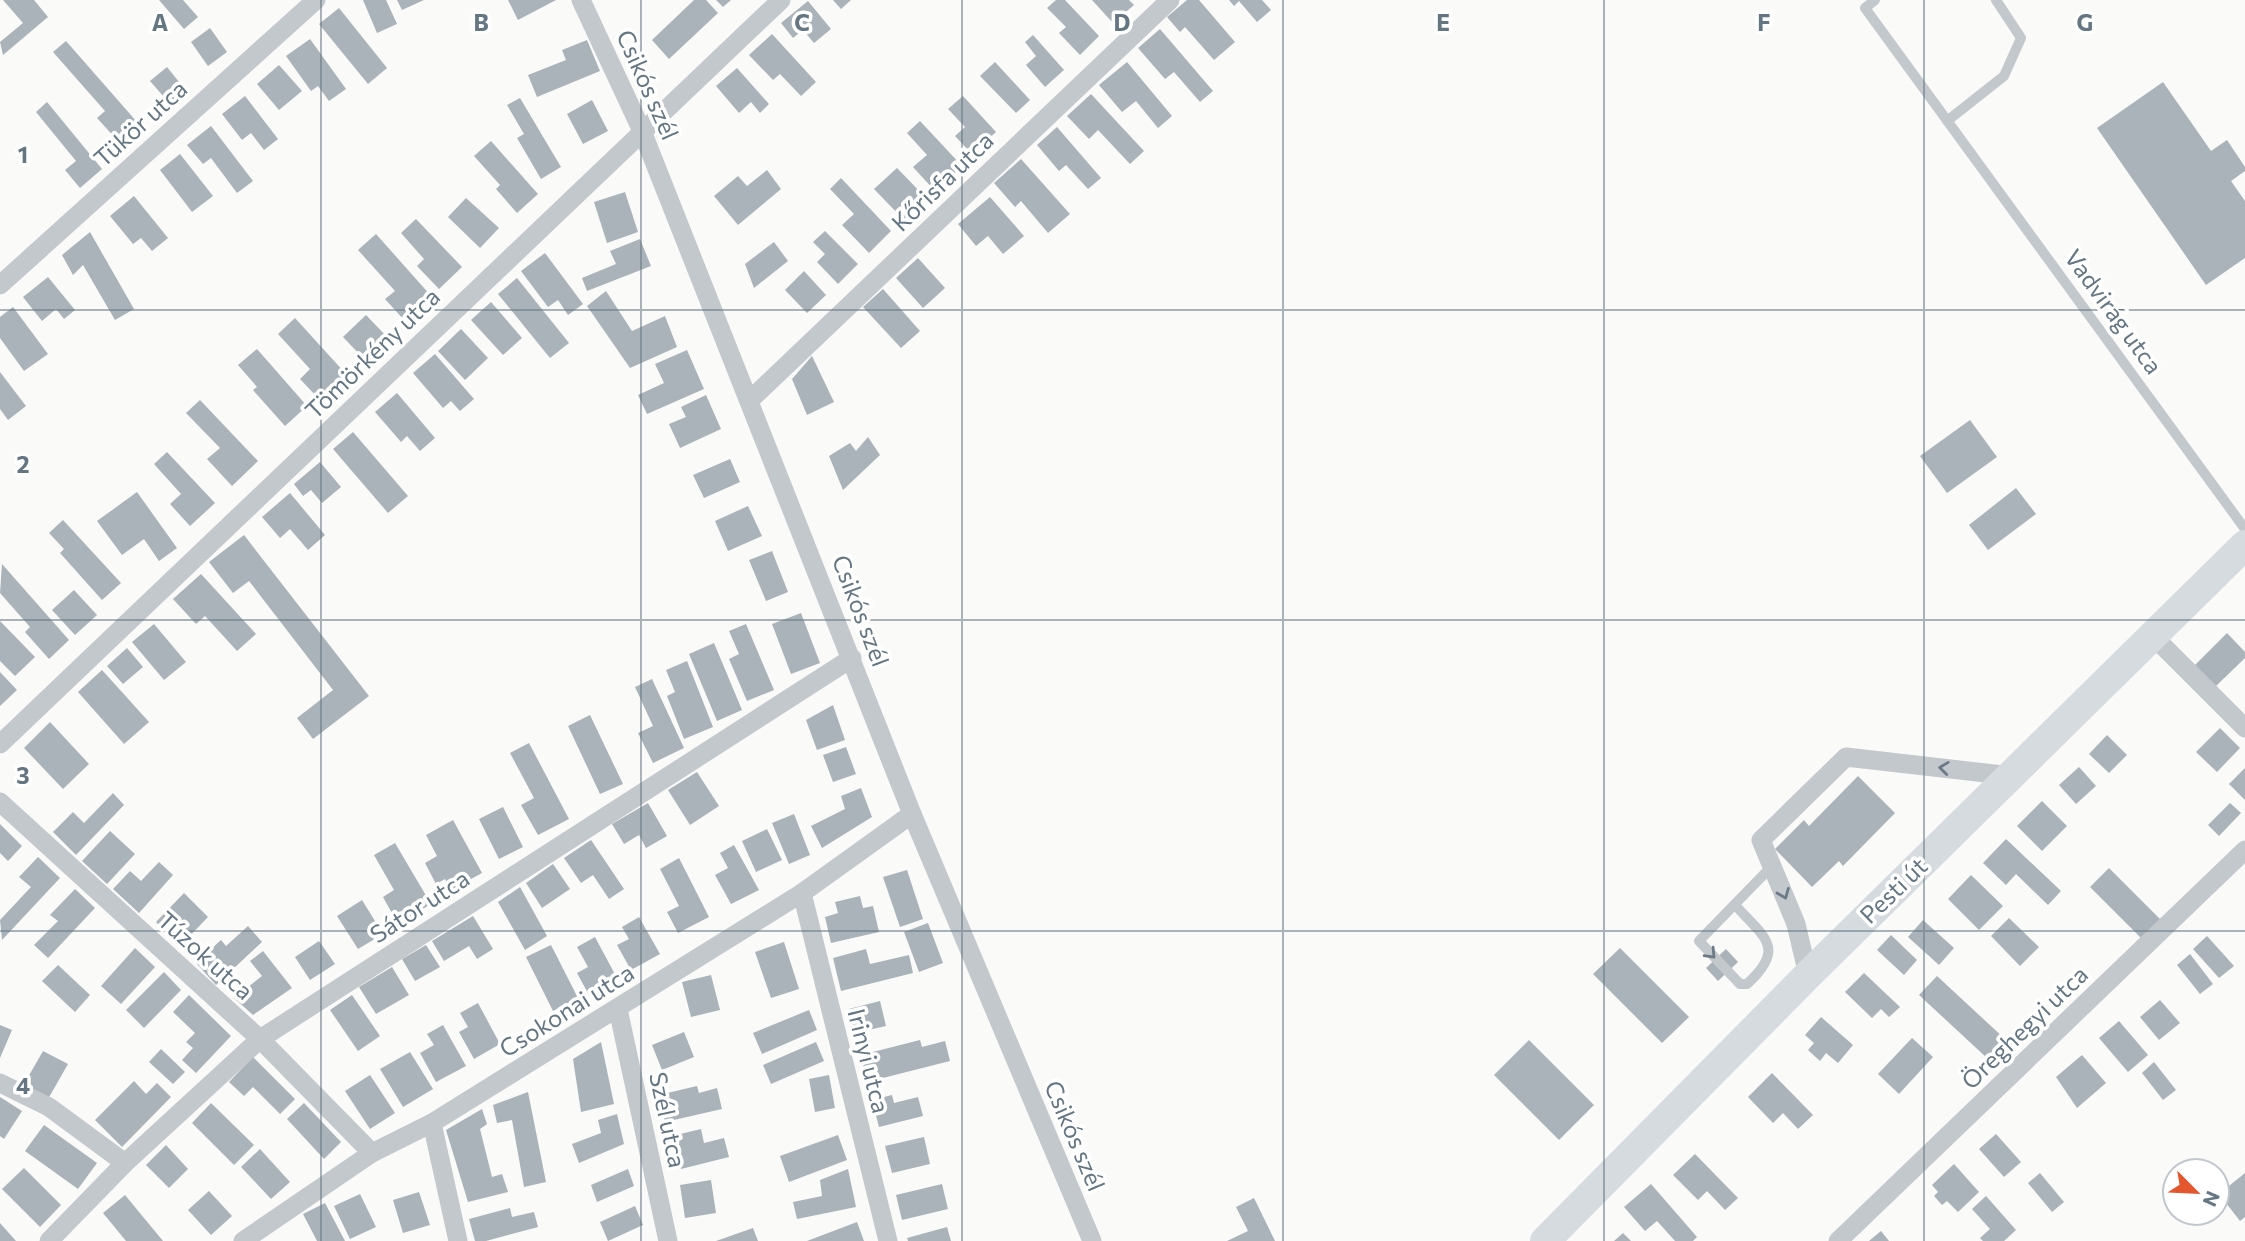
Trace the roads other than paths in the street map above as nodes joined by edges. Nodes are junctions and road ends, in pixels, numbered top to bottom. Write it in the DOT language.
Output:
graph roads {
  1 [pos="316,0"];
  2 [pos="581,0"];
  3 [pos="781,0"];
  4 [pos="1170,0"];
  5 [pos="1875,0"];
  6 [pos="1996,0"];
  7 [pos="1947,121"];
  8 [pos="642,131"];
  9 [pos="0,285"];
  10 [pos="750,400"];
  11 [pos="2245,529"];
  12 [pos="2245,545"];
  13 [pos="2154,637"];
  14 [pos="852,658"];
  15 [pos="2245,728"];
  16 [pos="0,744"];
  17 [pos="2012,776"];
  18 [pos="0,802"];
  19 [pos="912,814"];
  20 [pos="2245,850"];
  21 [pos="1772,866"];
  22 [pos="802,893"];
  23 [pos="1735,905"];
  24 [pos="1808,975"];
  25 [pos="618,1009"];
  26 [pos="260,1039"];
  27 [pos="0,1083"];
  28 [pos="432,1123"];
  29 [pos="372,1153"];
  30 [pos="125,1163"];
  31 [pos="49,1241"];
  32 [pos="243,1241"];
  33 [pos="458,1241"];
  34 [pos="668,1241"];
  35 [pos="888,1241"];
  36 [pos="1092,1241"];
  37 [pos="1545,1241"];
  38 [pos="1838,1241"];
  1 -- 9 [label="street, Tükör utca"];
  2 -- 8 [label="street, Csikós szél"];
  3 -- 8 [label="street, Tömörkény utca"];
  4 -- 10 [label="street, Kőrisfa utca"];
  5 -- 7 [label="lane, Vadvirág utca"];
  6 -- 7 [label="lane"];
  7 -- 11 [label="lane, Vadvirág utca"];
  8 -- 10 [label="street, Csikós szél"];
  8 -- 16 [label="street, Tömörkény utca"];
  10 -- 14 [label="street, Csikós szél"];
  12 -- 13 [label="main road, Pesti út"];
  13 -- 15 [label="street"];
  13 -- 17 [label="main road, Pesti út"];
  14 -- 19 [label="street, Csikós szél"];
  14 -- 26 [label="street, Sátor utca"];
  17 -- 21 [label="street, one-way"];
  17 -- 24 [label="main road, Pesti út"];
  18 -- 26 [label="street, Túzok utca"];
  19 -- 22 [label="street, Csokonai utca"];
  19 -- 36 [label="street, Csikós szél"];
  20 -- 38 [label="street, Öreghegyi utca"];
  21 -- 23 [label="lane"];
  21 -- 24 [label="street, one-way"];
  22 -- 25 [label="street, Csokonai utca"];
  22 -- 35 [label="street, Irinyi utca"];
  23 -- 23 [label="lane, one-way"];
  24 -- 37 [label="main road, Pesti út"];
  25 -- 28 [label="street, Csokonai utca"];
  25 -- 34 [label="street, Szél utca"];
  26 -- 29 [label="street, Túzok utca"];
  26 -- 30 [label="street, Sátor utca"];
  27 -- 30 [label="street"];
  28 -- 29 [label="street, Csokonai utca"];
  28 -- 33 [label="street"];
  29 -- 32 [label="street, Csokonai utca"];
  30 -- 31 [label="street, Sátor utca"];
}
